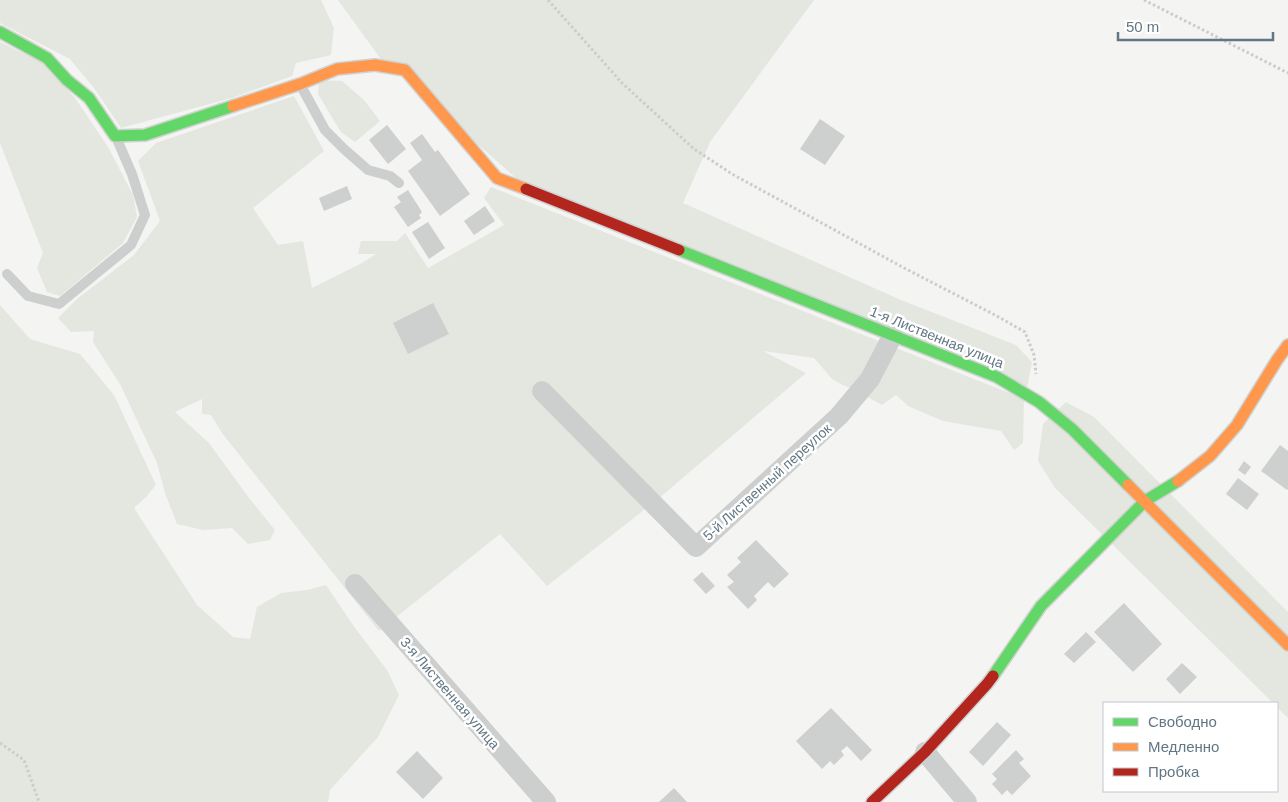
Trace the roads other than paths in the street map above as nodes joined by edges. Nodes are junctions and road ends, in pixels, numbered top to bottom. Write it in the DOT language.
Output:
graph roads {
  1 [pos="0,32"];
  2 [pos="300,84"];
  3 [pos="115,136"];
  4 [pos="399,184"];
  5 [pos="7,274"];
  6 [pos="892,335"];
  7 [pos="1288,345"];
  8 [pos="542,391"];
  9 [pos="1145,501"];
  10 [pos="355,584"];
  11 [pos="1288,645"];
  12 [pos="925,752"];
  13 [pos="546,802"];
  14 [pos="872,802"];
  15 [pos="967,802"];
  1 -- 3 [label="street"];
  2 -- 3 [label="street"];
  2 -- 4 [label="lane"];
  2 -- 6 [label="street, 1-я Лиственная улица"];
  3 -- 5 [label="lane"];
  6 -- 8 [label="street, 5-й Лиственный переулок"];
  6 -- 9 [label="street, 1-я Лиственная улица"];
  7 -- 9 [label="street"];
  9 -- 11 [label="street, 1-я Лиственная улица"];
  9 -- 12 [label="street"];
  10 -- 13 [label="street, 3-я Лиственная улица"];
  12 -- 14 [label="street"];
  12 -- 15 [label="street"];
}
